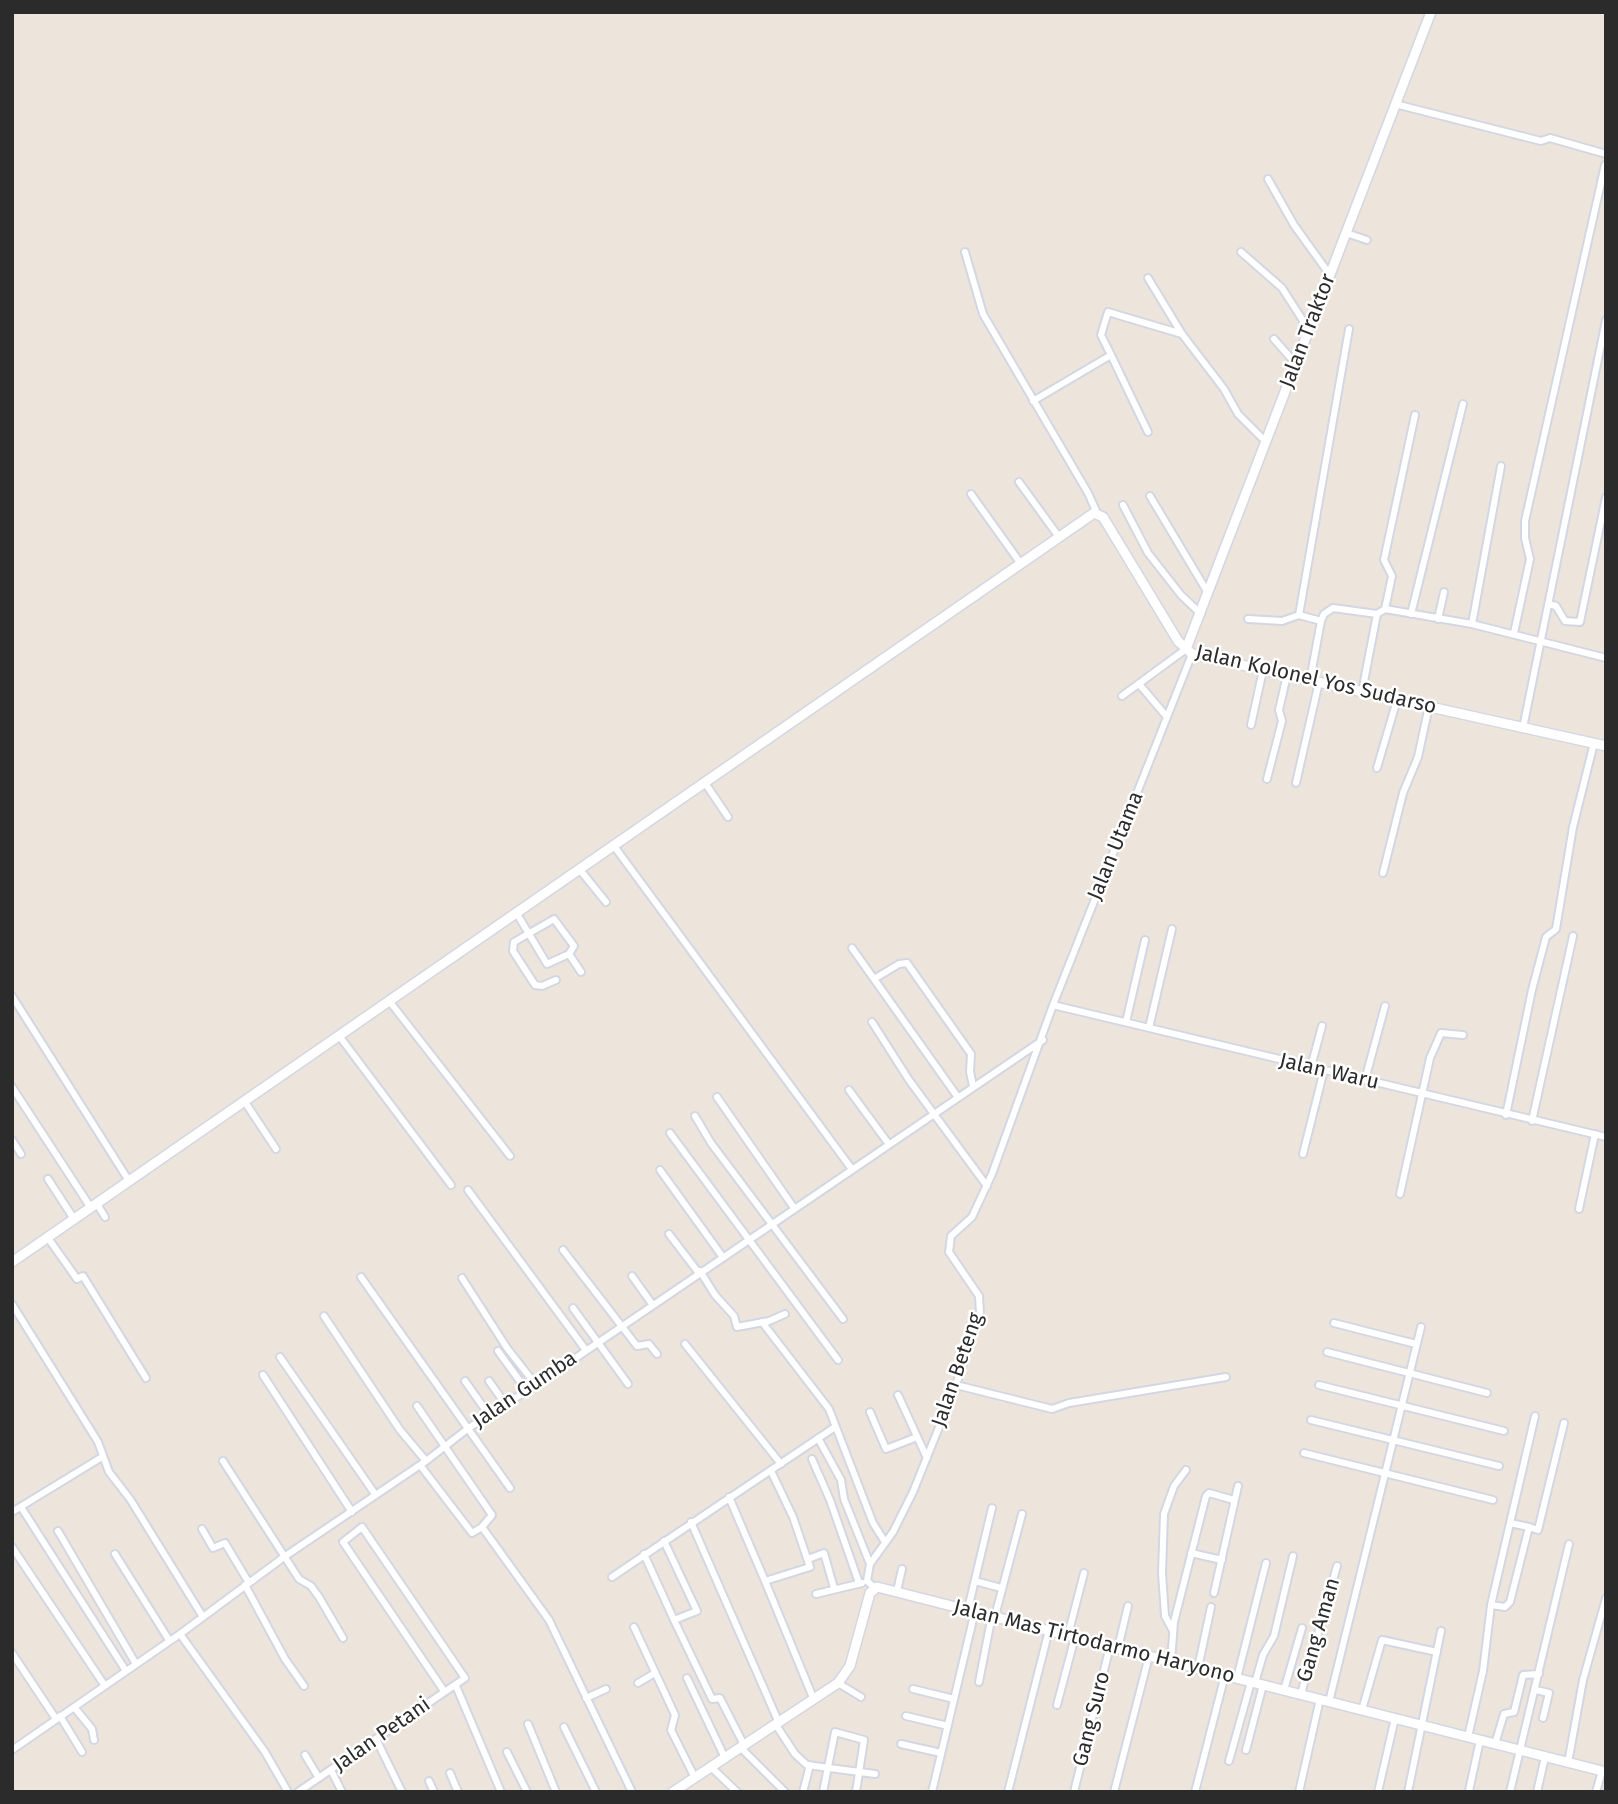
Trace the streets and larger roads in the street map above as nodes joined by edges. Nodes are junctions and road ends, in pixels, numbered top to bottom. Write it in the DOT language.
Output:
graph roads {
  1 [pos="1431,12"];
  2 [pos="1395,104"];
  3 [pos="1606,157"];
  4 [pos="1606,165"];
  5 [pos="1268,179"];
  6 [pos="1346,233"];
  7 [pos="1367,240"];
  8 [pos="965,252"];
  9 [pos="1241,252"];
  10 [pos="1330,275"];
  11 [pos="1147,278"];
  12 [pos="1606,320"];
  13 [pos="1349,329"];
  14 [pos="1309,330"];
  15 [pos="1182,334"];
  16 [pos="1274,339"];
  17 [pos="1111,355"];
  18 [pos="1296,364"];
  19 [pos="1032,401"];
  20 [pos="1463,404"];
  21 [pos="1415,415"];
  22 [pos="1148,432"];
  23 [pos="1266,442"];
  24 [pos="1501,466"];
  25 [pos="1019,482"];
  26 [pos="971,494"];
  27 [pos="1150,496"];
  28 [pos="1606,497"];
  29 [pos="1123,505"];
  30 [pos="1097,513"];
  31 [pos="1059,537"];
  32 [pos="1021,564"];
  33 [pos="1444,592"];
  34 [pos="1209,595"];
  35 [pos="1548,604"];
  36 [pos="1385,609"];
  37 [pos="1201,614"];
  38 [pos="1377,614"];
  39 [pos="1411,614"];
  40 [pos="1299,615"];
  41 [pos="1438,619"];
  42 [pos="1248,620"];
  43 [pos="1321,621"];
  44 [pos="1472,624"];
  45 [pos="1514,633"];
  46 [pos="1540,640"];
  47 [pos="1189,652"];
  48 [pos="1606,658"];
  49 [pos="1263,670"];
  50 [pos="1287,675"];
  51 [pos="1314,681"];
  52 [pos="1139,684"];
  53 [pos="1362,692"];
  54 [pos="1122,696"];
  55 [pos="1397,699"];
  56 [pos="1429,706"];
  57 [pos="1167,717"];
  58 [pos="1251,725"];
  59 [pos="1523,727"];
  60 [pos="1594,743"];
  61 [pos="1606,746"];
  62 [pos="1377,768"];
  63 [pos="1267,779"];
  64 [pos="705,783"];
  65 [pos="1296,783"];
  66 [pos="728,817"];
  67 [pos="614,846"];
  68 [pos="580,870"];
  69 [pos="1383,873"];
  70 [pos="606,902"];
  71 [pos="517,914"];
  72 [pos="1172,929"];
  73 [pos="530,934"];
  74 [pos="1573,936"];
  75 [pos="1145,940"];
  76 [pos="852,948"];
  77 [pos="569,954"];
  78 [pos="581,972"];
  79 [pos="874,979"];
  80 [pos="556,980"];
  81 [pos="12,996"];
  82 [pos="390,1002"];
  83 [pos="1053,1005"];
  84 [pos="1385,1006"];
  85 [pos="872,1022"];
  86 [pos="1126,1022"];
  87 [pos="1322,1026"];
  88 [pos="1149,1028"];
  89 [pos="1463,1035"];
  90 [pos="340,1037"];
  91 [pos="1043,1040"];
  92 [pos="1311,1067"];
  93 [pos="1324,1070"];
  94 [pos="1366,1080"];
  95 [pos="973,1086"];
  96 [pos="12,1087"];
  97 [pos="849,1090"];
  98 [pos="1424,1094"];
  99 [pos="957,1096"];
  100 [pos="717,1097"];
  101 [pos="245,1102"];
  102 [pos="933,1113"];
  103 [pos="1506,1115"];
  104 [pos="695,1116"];
  105 [pos="1532,1121"];
  106 [pos="670,1133"];
  107 [pos="1595,1135"];
  108 [pos="1606,1137"];
  109 [pos="12,1140"];
  110 [pos="888,1143"];
  111 [pos="276,1149"];
  112 [pos="21,1154"];
  113 [pos="1303,1154"];
  114 [pos="510,1157"];
  115 [pos="851,1168"];
  116 [pos="660,1170"];
  117 [pos="48,1178"];
  118 [pos="129,1181"];
  119 [pos="451,1185"];
  120 [pos="987,1186"];
  121 [pos="468,1190"];
  122 [pos="1400,1194"];
  123 [pos="94,1206"];
  124 [pos="794,1208"];
  125 [pos="1579,1209"];
  126 [pos="105,1216"];
  127 [pos="74,1220"];
  128 [pos="771,1224"];
  129 [pos="668,1234"];
  130 [pos="48,1238"];
  131 [pos="747,1240"];
  132 [pos="563,1250"];
  133 [pos="722,1256"];
  134 [pos="12,1262"];
  135 [pos="699,1271"];
  136 [pos="632,1276"];
  137 [pos="361,1277"];
  138 [pos="462,1278"];
  139 [pos="12,1304"];
  140 [pos="652,1304"];
  141 [pos="573,1308"];
  142 [pos="785,1314"];
  143 [pos="324,1316"];
  144 [pos="843,1319"];
  145 [pos="762,1322"];
  146 [pos="1334,1324"];
  147 [pos="620,1325"];
  148 [pos="1421,1326"];
  149 [pos="598,1341"];
  150 [pos="685,1344"];
  151 [pos="1416,1344"];
  152 [pos="585,1349"];
  153 [pos="498,1351"];
  154 [pos="1326,1352"];
  155 [pos="657,1354"];
  156 [pos="280,1357"];
  157 [pos="838,1360"];
  158 [pos="1409,1374"];
  159 [pos="263,1376"];
  160 [pos="1226,1377"];
  161 [pos="146,1378"];
  162 [pos="465,1381"];
  163 [pos="489,1381"];
  164 [pos="628,1384"];
  165 [pos="536,1385"];
  166 [pos="956,1385"];
  167 [pos="1319,1385"];
  168 [pos="527,1391"];
  169 [pos="1487,1393"];
  170 [pos="898,1395"];
  171 [pos="506,1405"];
  172 [pos="1401,1405"];
  173 [pos="417,1406"];
  174 [pos="870,1412"];
  175 [pos="489,1416"];
  176 [pos="1535,1416"];
  177 [pos="1311,1420"];
  178 [pos="1564,1423"];
  179 [pos="470,1427"];
  180 [pos="835,1427"];
  181 [pos="1504,1431"];
  182 [pos="917,1437"];
  183 [pos="818,1438"];
  184 [pos="1393,1439"];
  185 [pos="447,1445"];
  186 [pos="1304,1453"];
  187 [pos="102,1457"];
  188 [pos="927,1458"];
  189 [pos="811,1459"];
  190 [pos="223,1461"];
  191 [pos="423,1463"];
  192 [pos="781,1464"];
  193 [pos="1499,1465"];
  194 [pos="1185,1470"];
  195 [pos="771,1471"];
  196 [pos="1385,1472"];
  197 [pos="1237,1486"];
  198 [pos="510,1488"];
  199 [pos="375,1494"];
  200 [pos="729,1497"];
  201 [pos="1234,1500"];
  202 [pos="1493,1500"];
  203 [pos="21,1507"];
  204 [pos="992,1508"];
  205 [pos="12,1512"];
  206 [pos="352,1512"];
  207 [pos="1021,1514"];
  208 [pos="344,1518"];
  209 [pos="691,1522"];
  210 [pos="1510,1523"];
  211 [pos="482,1527"];
  212 [pos="1529,1527"];
  213 [pos="202,1529"];
  214 [pos="58,1531"];
  215 [pos="352,1533"];
  216 [pos="664,1541"];
  217 [pos="885,1542"];
  218 [pos="1569,1544"];
  219 [pos="12,1547"];
  220 [pos="1191,1553"];
  221 [pos="115,1554"];
  222 [pos="644,1554"];
  223 [pos="1293,1556"];
  224 [pos="284,1557"];
  225 [pos="808,1559"];
  226 [pos="1222,1560"];
  227 [pos="1266,1563"];
  228 [pos="870,1564"];
  229 [pos="1337,1566"];
  230 [pos="902,1569"];
  231 [pos="1084,1573"];
  232 [pos="612,1577"];
  233 [pos="765,1581"];
  234 [pos="975,1581"];
  235 [pos="859,1583"];
  236 [pos="247,1584"];
  237 [pos="870,1584"];
  238 [pos="834,1588"];
  239 [pos="1001,1588"];
  240 [pos="897,1591"];
  241 [pos="1214,1592"];
  242 [pos="816,1594"];
  243 [pos="1606,1598"];
  244 [pos="1491,1605"];
  245 [pos="1128,1606"];
  246 [pos="1211,1608"];
  247 [pos="972,1610"];
  248 [pos="993,1616"];
  249 [pos="203,1617"];
  250 [pos="674,1620"];
  251 [pos="634,1627"];
  252 [pos="1302,1628"];
  253 [pos="1049,1630"];
  254 [pos="1173,1631"];
  255 [pos="1441,1631"];
  256 [pos="180,1634"];
  257 [pos="1071,1636"];
  258 [pos="342,1638"];
  259 [pos="169,1640"];
  260 [pos="1114,1647"];
  261 [pos="1437,1652"];
  262 [pos="12,1653"];
  263 [pos="1149,1656"];
  264 [pos="1171,1661"];
  265 [pos="136,1664"];
  266 [pos="1198,1668"];
  267 [pos="126,1671"];
  268 [pos="655,1673"];
  269 [pos="1539,1674"];
  270 [pos="1225,1675"];
  271 [pos="687,1678"];
  272 [pos="1237,1678"];
  273 [pos="979,1682"];
  274 [pos="838,1683"];
  275 [pos="1257,1683"];
  276 [pos="638,1684"];
  277 [pos="104,1686"];
  278 [pos="304,1686"];
  279 [pos="456,1686"];
  280 [pos="606,1689"];
  281 [pos="913,1689"];
  282 [pos="1284,1690"];
  283 [pos="1536,1690"];
  284 [pos="444,1692"];
  285 [pos="1301,1695"];
  286 [pos="861,1697"];
  287 [pos="586,1698"];
  288 [pos="954,1699"];
  289 [pos="814,1700"];
  290 [pos="1325,1701"];
  291 [pos="1057,1705"];
  292 [pos="75,1707"];
  293 [pos="1362,1710"];
  294 [pos="905,1716"];
  295 [pos="58,1718"];
  296 [pos="1395,1718"];
  297 [pos="1543,1718"];
  298 [pos="528,1724"];
  299 [pos="777,1724"];
  300 [pos="948,1726"];
  301 [pos="1422,1726"];
  302 [pos="564,1727"];
  303 [pos="1468,1737"];
  304 [pos="376,1739"];
  305 [pos="94,1740"];
  306 [pos="1480,1740"];
  307 [pos="901,1744"];
  308 [pos="1495,1744"];
  309 [pos="742,1746"];
  310 [pos="12,1750"];
  311 [pos="1246,1750"];
  312 [pos="1521,1751"];
  313 [pos="82,1752"];
  314 [pos="507,1752"];
  315 [pos="941,1753"];
  316 [pos="305,1755"];
  317 [pos="1545,1757"];
  318 [pos="725,1758"];
  319 [pos="1229,1761"];
  320 [pos="1568,1763"];
  321 [pos="810,1765"];
  322 [pos="828,1766"];
  323 [pos="711,1767"];
  324 [pos="331,1770"];
  325 [pos="860,1772"];
  326 [pos="1604,1772"];
  327 [pos="450,1773"];
  328 [pos="875,1774"];
  329 [pos="695,1777"];
  330 [pos="319,1778"];
  331 [pos="429,1781"];
  332 [pos="1469,1790"];
  333 [pos="676,1791"];
  334 [pos="288,1792"];
  335 [pos="298,1792"];
  336 [pos="342,1792"];
  337 [pos="402,1792"];
  338 [pos="434,1792"];
  339 [pos="458,1792"];
  340 [pos="502,1792"];
  341 [pos="527,1792"];
  342 [pos="556,1792"];
  343 [pos="596,1792"];
  344 [pos="632,1792"];
  345 [pos="737,1792"];
  346 [pos="785,1792"];
  347 [pos="803,1792"];
  348 [pos="823,1792"];
  349 [pos="856,1792"];
  350 [pos="932,1792"];
  351 [pos="1009,1792"];
  352 [pos="1074,1792"];
  353 [pos="1114,1792"];
  354 [pos="1195,1792"];
  355 [pos="1299,1792"];
  356 [pos="1378,1792"];
  357 [pos="1408,1792"];
  358 [pos="1510,1792"];
  359 [pos="1537,1792"];
  360 [pos="1596,1792"];
  1 -- 2 [label="street, Jalan Traktor"];
  2 -- 3 [label="street"];
  2 -- 6 [label="street, Jalan Traktor"];
  3 -- 4 [label="street"];
  4 -- 45 [label="street"];
  5 -- 10 [label="street"];
  6 -- 7 [label="street"];
  6 -- 10 [label="street, Jalan Traktor"];
  8 -- 19 [label="street"];
  9 -- 14 [label="street"];
  10 -- 14 [label="street, Jalan Traktor"];
  11 -- 15 [label="street"];
  12 -- 35 [label="street"];
  13 -- 40 [label="street"];
  14 -- 18 [label="street, Jalan Traktor"];
  15 -- 17 [label="street"];
  15 -- 23 [label="street"];
  16 -- 18 [label="street"];
  17 -- 19 [label="street"];
  17 -- 22 [label="street"];
  18 -- 23 [label="street, Jalan Traktor"];
  19 -- 30 [label="street"];
  20 -- 39 [label="street"];
  21 -- 36 [label="street"];
  23 -- 34 [label="street, Jalan Traktor"];
  24 -- 44 [label="street"];
  25 -- 31 [label="street"];
  26 -- 32 [label="street"];
  27 -- 34 [label="street"];
  28 -- 35 [label="street"];
  29 -- 37 [label="street"];
  30 -- 31 [label="street"];
  30 -- 47 [label="street, Jalan Kolonel Yos Sudarso"];
  31 -- 32 [label="street"];
  32 -- 64 [label="street"];
  33 -- 41 [label="street"];
  34 -- 37 [label="street, Jalan Traktor"];
  35 -- 46 [label="street"];
  36 -- 38 [label="street"];
  36 -- 39 [label="street"];
  37 -- 47 [label="street, Jalan Traktor"];
  38 -- 43 [label="street"];
  38 -- 53 [label="street"];
  39 -- 41 [label="street"];
  40 -- 42 [label="street"];
  40 -- 43 [label="street"];
  41 -- 44 [label="street"];
  43 -- 51 [label="street"];
  44 -- 45 [label="street"];
  45 -- 46 [label="street"];
  46 -- 48 [label="street"];
  46 -- 59 [label="street"];
  47 -- 49 [label="street, Jalan Kolonel Yos Sudarso"];
  47 -- 52 [label="street"];
  47 -- 57 [label="street, Jalan Utama"];
  49 -- 50 [label="street, Jalan Kolonel Yos Sudarso"];
  49 -- 58 [label="street"];
  50 -- 51 [label="street, Jalan Kolonel Yos Sudarso"];
  50 -- 63 [label="street"];
  51 -- 53 [label="street, Jalan Kolonel Yos Sudarso"];
  51 -- 65 [label="street"];
  52 -- 54 [label="street"];
  52 -- 57 [label="street"];
  53 -- 55 [label="street, Jalan Kolonel Yos Sudarso"];
  55 -- 56 [label="street, Jalan Kolonel Yos Sudarso"];
  55 -- 62 [label="street"];
  56 -- 59 [label="street, Jalan Kolonel Yos Sudarso"];
  56 -- 69 [label="street"];
  57 -- 83 [label="street, Jalan Utama"];
  59 -- 60 [label="street, Jalan Kolonel Yos Sudarso"];
  60 -- 61 [label="street, Jalan Kolonel Yos Sudarso"];
  60 -- 103 [label="street"];
  64 -- 66 [label="street"];
  64 -- 67 [label="street"];
  67 -- 68 [label="street"];
  67 -- 115 [label="street"];
  68 -- 70 [label="street"];
  68 -- 71 [label="street"];
  71 -- 73 [label="street"];
  71 -- 82 [label="street"];
  72 -- 88 [label="street"];
  73 -- 77 [label="street"];
  73 -- 77 [label="street"];
  73 -- 80 [label="street"];
  74 -- 105 [label="street"];
  75 -- 86 [label="street"];
  76 -- 79 [label="street"];
  77 -- 78 [label="street"];
  79 -- 95 [label="street"];
  79 -- 99 [label="street"];
  81 -- 118 [label="street"];
  82 -- 90 [label="street"];
  82 -- 114 [label="street"];
  83 -- 86 [label="street, Jalan Waru"];
  83 -- 91 [label="street, Jalan Utama"];
  84 -- 94 [label="street"];
  85 -- 102 [label="street"];
  86 -- 88 [label="street, Jalan Waru"];
  87 -- 92 [label="street"];
  88 -- 92 [label="street, Jalan Waru"];
  89 -- 98 [label="street"];
  90 -- 101 [label="street"];
  90 -- 119 [label="street"];
  91 -- 95 [label="street, Jalan Gumba"];
  91 -- 120 [label="street, Jalan Beteng"];
  92 -- 93 [label="street, Jalan Waru"];
  93 -- 94 [label="street, Jalan Waru"];
  93 -- 113 [label="street"];
  94 -- 98 [label="street, Jalan Waru"];
  95 -- 99 [label="street, Jalan Gumba"];
  96 -- 123 [label="street"];
  97 -- 110 [label="street"];
  98 -- 103 [label="street, Jalan Waru"];
  98 -- 122 [label="street"];
  99 -- 102 [label="street, Jalan Gumba"];
  100 -- 124 [label="street"];
  101 -- 111 [label="street"];
  101 -- 118 [label="street"];
  102 -- 110 [label="street, Jalan Gumba"];
  102 -- 120 [label="street"];
  103 -- 105 [label="street, Jalan Waru"];
  104 -- 128 [label="street"];
  105 -- 107 [label="street, Jalan Waru"];
  106 -- 131 [label="street"];
  107 -- 108 [label="street, Jalan Waru"];
  107 -- 125 [label="street"];
  109 -- 112 [label="street"];
  110 -- 115 [label="street, Jalan Gumba"];
  115 -- 124 [label="street, Jalan Gumba"];
  116 -- 133 [label="street"];
  117 -- 127 [label="street"];
  118 -- 123 [label="street"];
  120 -- 166 [label="street, Jalan Beteng"];
  121 -- 152 [label="street"];
  123 -- 126 [label="street"];
  123 -- 127 [label="street"];
  124 -- 128 [label="street, Jalan Gumba"];
  127 -- 130 [label="street"];
  128 -- 131 [label="street, Jalan Gumba"];
  128 -- 144 [label="street"];
  129 -- 135 [label="street"];
  130 -- 134 [label="street"];
  130 -- 161 [label="street"];
  131 -- 133 [label="street, Jalan Gumba"];
  131 -- 157 [label="street"];
  132 -- 147 [label="street"];
  133 -- 135 [label="street, Jalan Gumba"];
  135 -- 140 [label="street, Jalan Gumba"];
  135 -- 145 [label="street"];
  136 -- 140 [label="street"];
  137 -- 179 [label="street"];
  138 -- 165 [label="street"];
  139 -- 187 [label="street"];
  140 -- 147 [label="street, Jalan Gumba"];
  141 -- 149 [label="street"];
  142 -- 145 [label="street"];
  143 -- 191 [label="street"];
  145 -- 180 [label="street"];
  146 -- 151 [label="street"];
  147 -- 149 [label="street, Jalan Gumba"];
  147 -- 155 [label="street"];
  148 -- 151 [label="street"];
  149 -- 152 [label="street, Jalan Gumba"];
  149 -- 164 [label="street"];
  150 -- 192 [label="street"];
  151 -- 158 [label="street"];
  152 -- 165 [label="street, Jalan Gumba"];
  153 -- 168 [label="street"];
  154 -- 158 [label="street"];
  156 -- 199 [label="street"];
  158 -- 169 [label="street"];
  158 -- 172 [label="street"];
  159 -- 206 [label="street"];
  160 -- 166 [label="street"];
  162 -- 175 [label="street"];
  163 -- 171 [label="street"];
  165 -- 168 [label="street, Jalan Gumba"];
  166 -- 188 [label="street, Jalan Beteng"];
  167 -- 172 [label="street"];
  168 -- 171 [label="street, Jalan Gumba"];
  170 -- 182 [label="street"];
  171 -- 175 [label="street, Jalan Gumba"];
  172 -- 181 [label="street"];
  172 -- 184 [label="street"];
  173 -- 185 [label="street"];
  174 -- 182 [label="street"];
  175 -- 179 [label="street, Jalan Gumba"];
  176 -- 210 [label="street"];
  177 -- 184 [label="street"];
  178 -- 212 [label="street"];
  179 -- 185 [label="street, Jalan Gumba"];
  179 -- 198 [label="street"];
  180 -- 183 [label="street"];
  180 -- 217 [label="street"];
  182 -- 188 [label="street"];
  183 -- 192 [label="street"];
  183 -- 228 [label="street"];
  184 -- 193 [label="street"];
  184 -- 196 [label="street"];
  185 -- 191 [label="street, Jalan Gumba"];
  185 -- 211 [label="street"];
  186 -- 196 [label="street"];
  187 -- 203 [label="street"];
  187 -- 249 [label="street"];
  188 -- 217 [label="street, Jalan Beteng"];
  189 -- 235 [label="street"];
  190 -- 224 [label="street"];
  191 -- 199 [label="street, Jalan Gumba"];
  191 -- 211 [label="street"];
  192 -- 195 [label="street"];
  194 -- 254 [label="street"];
  195 -- 200 [label="street"];
  195 -- 225 [label="street"];
  196 -- 202 [label="street"];
  196 -- 290 [label="street"];
  197 -- 201 [label="street"];
  199 -- 206 [label="street, Jalan Gumba"];
  200 -- 209 [label="street"];
  200 -- 233 [label="street"];
  201 -- 220 [label="street"];
  201 -- 226 [label="street"];
  203 -- 205 [label="street"];
  203 -- 267 [label="street"];
  204 -- 234 [label="street"];
  206 -- 208 [label="street, Jalan Gumba"];
  207 -- 239 [label="street"];
  208 -- 215 [label="street"];
  208 -- 224 [label="street, Jalan Gumba"];
  209 -- 216 [label="street"];
  209 -- 299 [label="street"];
  210 -- 212 [label="street"];
  210 -- 244 [label="street"];
  211 -- 287 [label="street"];
  212 -- 244 [label="street"];
  213 -- 236 [label="street"];
  214 -- 265 [label="street"];
  215 -- 279 [label="street, Jalan Petani"];
  215 -- 284 [label="street"];
  216 -- 222 [label="street"];
  216 -- 250 [label="street"];
  217 -- 228 [label="street, Jalan Beteng"];
  218 -- 269 [label="street"];
  219 -- 277 [label="street"];
  220 -- 226 [label="street"];
  220 -- 254 [label="street"];
  221 -- 259 [label="street"];
  222 -- 232 [label="street"];
  222 -- 250 [label="street"];
  223 -- 275 [label="street"];
  224 -- 236 [label="street, Jalan Gumba"];
  224 -- 258 [label="street"];
  225 -- 233 [label="street"];
  225 -- 238 [label="street"];
  226 -- 241 [label="street"];
  227 -- 272 [label="street"];
  228 -- 237 [label="street, Jalan Beteng"];
  229 -- 285 [label="street, Gang Aman"];
  230 -- 240 [label="street"];
  231 -- 257 [label="street"];
  233 -- 289 [label="street"];
  234 -- 239 [label="street"];
  234 -- 247 [label="street"];
  235 -- 237 [label="street"];
  235 -- 238 [label="street"];
  236 -- 249 [label="street, Jalan Gumba"];
  236 -- 278 [label="street"];
  237 -- 240 [label="street, Jalan Mas Tirtodarmo Haryono"];
  237 -- 274 [label="street"];
  238 -- 242 [label="street"];
  239 -- 248 [label="street"];
  240 -- 247 [label="street, Jalan Mas Tirtodarmo Haryono"];
  243 -- 320 [label="street"];
  244 -- 303 [label="street"];
  245 -- 260 [label="street, Gang Suro"];
  246 -- 266 [label="street"];
  247 -- 248 [label="street, Jalan Mas Tirtodarmo Haryono"];
  247 -- 288 [label="street"];
  248 -- 253 [label="street, Jalan Mas Tirtodarmo Haryono"];
  248 -- 273 [label="street"];
  249 -- 256 [label="street, Jalan Gumba"];
  250 -- 309 [label="street"];
  251 -- 268 [label="street"];
  252 -- 282 [label="street"];
  253 -- 257 [label="street, Jalan Mas Tirtodarmo Haryono"];
  253 -- 351 [label="street"];
  254 -- 264 [label="street"];
  255 -- 261 [label="street"];
  256 -- 259 [label="street, Jalan Gumba"];
  256 -- 334 [label="street"];
  257 -- 260 [label="street, Jalan Mas Tirtodarmo Haryono"];
  257 -- 291 [label="street"];
  259 -- 265 [label="street, Jalan Gumba"];
  260 -- 263 [label="street, Jalan Mas Tirtodarmo Haryono"];
  260 -- 352 [label="street, Gang Suro"];
  261 -- 293 [label="street"];
  261 -- 301 [label="street"];
  262 -- 295 [label="street"];
  263 -- 264 [label="street, Jalan Mas Tirtodarmo Haryono"];
  263 -- 353 [label="street"];
  264 -- 266 [label="street, Jalan Mas Tirtodarmo Haryono"];
  265 -- 267 [label="street, Jalan Gumba"];
  266 -- 270 [label="street, Jalan Mas Tirtodarmo Haryono"];
  267 -- 277 [label="street, Jalan Gumba"];
  268 -- 276 [label="street"];
  268 -- 329 [label="street"];
  269 -- 283 [label="street"];
  269 -- 308 [label="street"];
  270 -- 272 [label="street, Jalan Mas Tirtodarmo Haryono"];
  270 -- 354 [label="street"];
  271 -- 318 [label="street"];
  272 -- 275 [label="street, Jalan Mas Tirtodarmo Haryono"];
  274 -- 286 [label="street"];
  274 -- 289 [label="street"];
  275 -- 282 [label="street, Jalan Mas Tirtodarmo Haryono"];
  275 -- 311 [label="street"];
  275 -- 319 [label="street"];
  277 -- 292 [label="street, Jalan Gumba"];
  279 -- 284 [label="street, Jalan Petani"];
  279 -- 340 [label="street"];
  280 -- 287 [label="street"];
  281 -- 288 [label="street"];
  282 -- 285 [label="street, Jalan Mas Tirtodarmo Haryono"];
  283 -- 297 [label="street"];
  283 -- 312 [label="street"];
  284 -- 304 [label="street, Jalan Petani"];
  285 -- 290 [label="street, Jalan Mas Tirtodarmo Haryono"];
  287 -- 344 [label="street"];
  288 -- 300 [label="street"];
  289 -- 299 [label="street"];
  290 -- 293 [label="street, Jalan Mas Tirtodarmo Haryono"];
  290 -- 355 [label="street"];
  292 -- 295 [label="street, Jalan Gumba"];
  292 -- 305 [label="street"];
  293 -- 296 [label="street, Jalan Mas Tirtodarmo Haryono"];
  294 -- 300 [label="street"];
  295 -- 310 [label="street, Jalan Gumba"];
  295 -- 313 [label="street"];
  296 -- 301 [label="street, Jalan Mas Tirtodarmo Haryono"];
  296 -- 356 [label="street"];
  298 -- 342 [label="street"];
  299 -- 309 [label="street"];
  299 -- 321 [label="street"];
  300 -- 315 [label="street"];
  301 -- 303 [label="street, Jalan Mas Tirtodarmo Haryono"];
  301 -- 357 [label="street"];
  302 -- 343 [label="street"];
  303 -- 306 [label="street, Jalan Mas Tirtodarmo Haryono"];
  304 -- 324 [label="street, Jalan Petani"];
  304 -- 337 [label="street"];
  306 -- 308 [label="street, Jalan Mas Tirtodarmo Haryono"];
  306 -- 332 [label="street"];
  307 -- 315 [label="street"];
  308 -- 312 [label="street, Jalan Mas Tirtodarmo Haryono"];
  309 -- 318 [label="street"];
  309 -- 346 [label="street"];
  312 -- 317 [label="street, Jalan Mas Tirtodarmo Haryono"];
  312 -- 358 [label="street"];
  314 -- 341 [label="street"];
  315 -- 350 [label="street"];
  316 -- 330 [label="street"];
  317 -- 320 [label="street, Jalan Mas Tirtodarmo Haryono"];
  317 -- 359 [label="street"];
  318 -- 323 [label="street"];
  320 -- 326 [label="street, Jalan Mas Tirtodarmo Haryono"];
  321 -- 322 [label="street"];
  321 -- 347 [label="street"];
  322 -- 325 [label="street"];
  322 -- 325 [label="street"];
  322 -- 348 [label="street"];
  323 -- 329 [label="street"];
  323 -- 345 [label="street"];
  324 -- 330 [label="street, Jalan Petani"];
  324 -- 336 [label="street"];
  325 -- 328 [label="street"];
  325 -- 349 [label="street"];
  326 -- 360 [label="street"];
  327 -- 339 [label="street"];
  329 -- 333 [label="street"];
  330 -- 335 [label="street, Jalan Petani"];
  331 -- 338 [label="street"];
}
